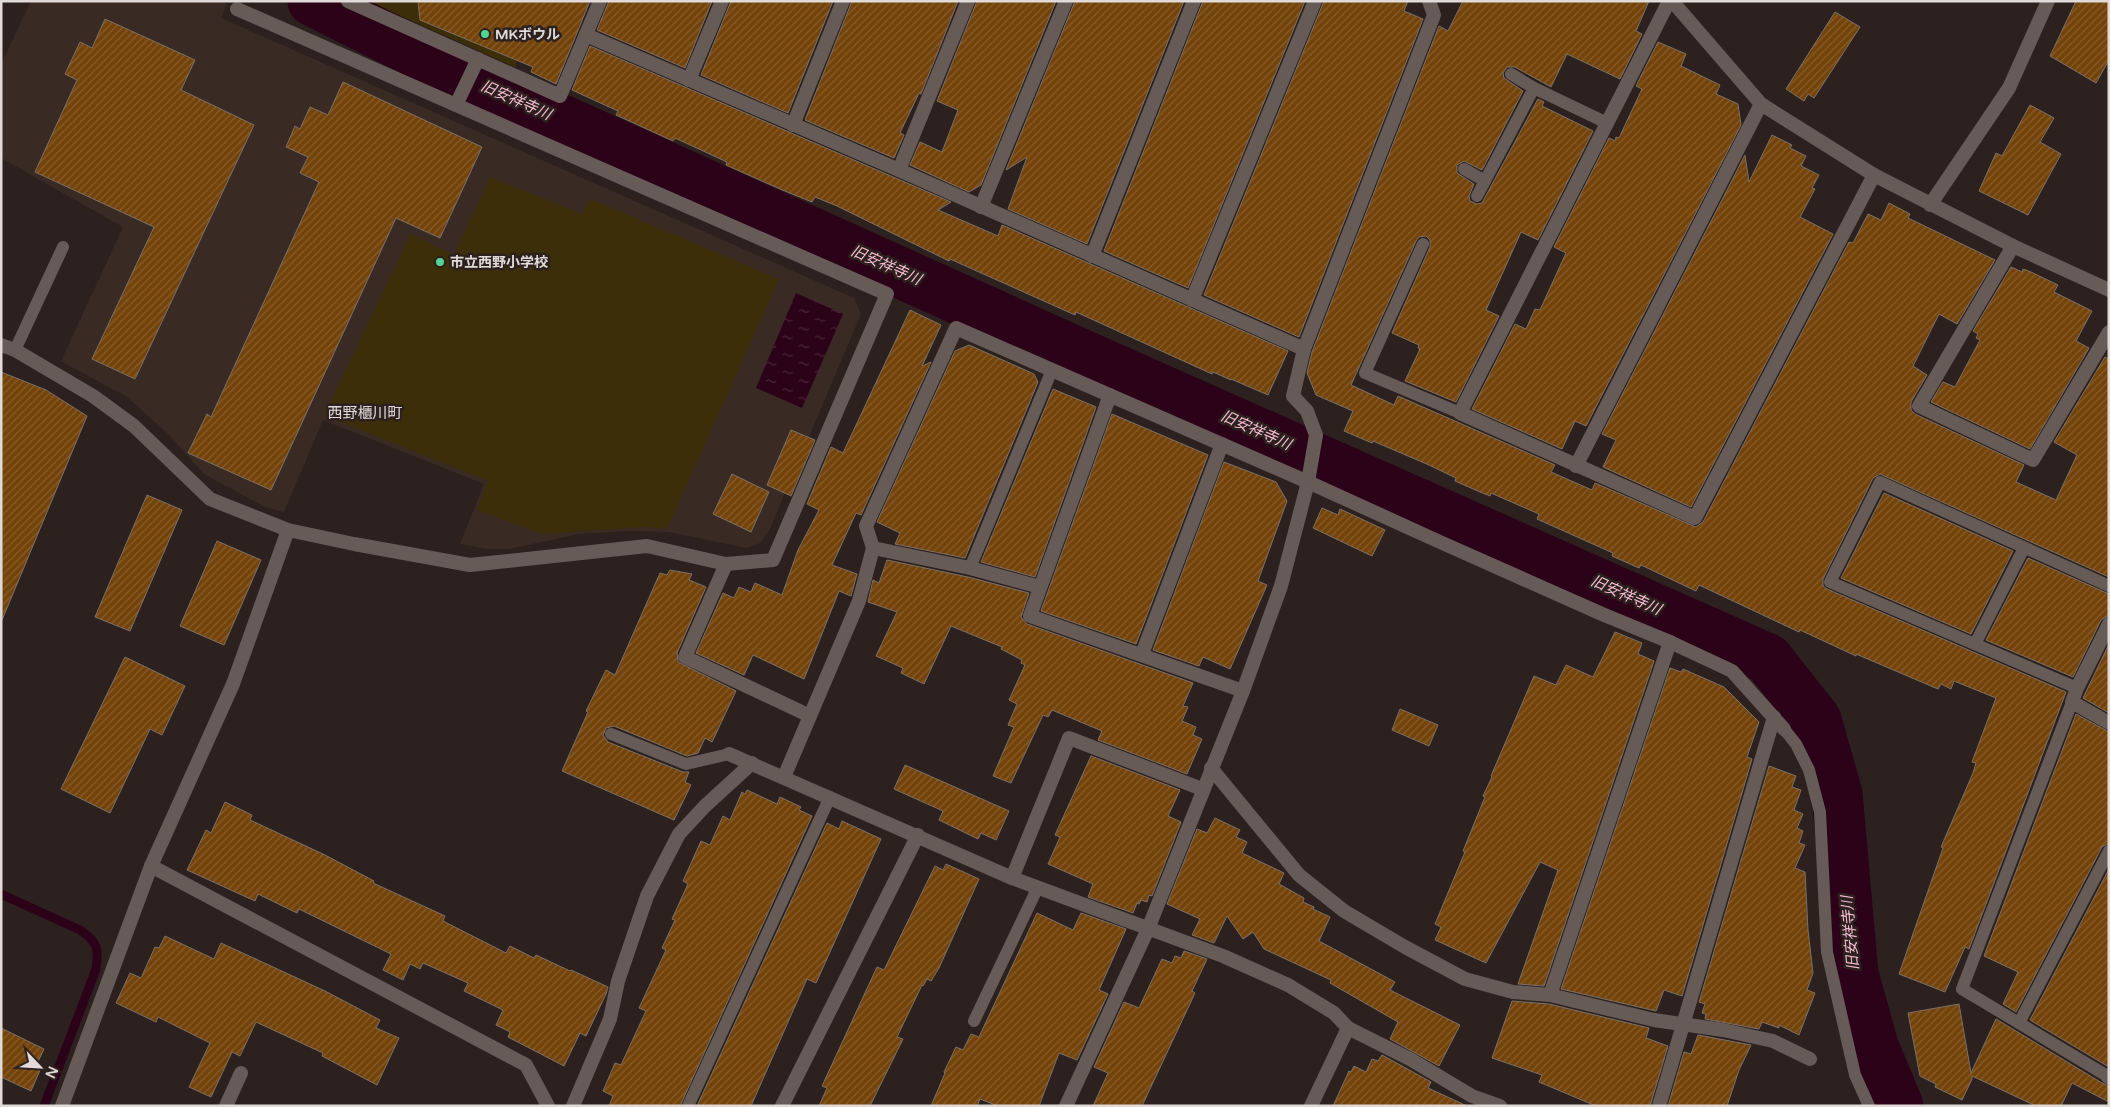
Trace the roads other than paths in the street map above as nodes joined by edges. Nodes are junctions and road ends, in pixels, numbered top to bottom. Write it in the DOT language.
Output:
graph roads {
  1 [pos="348,1"];
  2 [pos="600,1"];
  3 [pos="722,1"];
  4 [pos="843,1"];
  5 [pos="968,1"];
  6 [pos="1066,1"];
  7 [pos="1194,1"];
  8 [pos="1315,1"];
  9 [pos="1429,1"];
  10 [pos="1670,1"];
  11 [pos="2048,1"];
  12 [pos="236,9"];
  13 [pos="586,35"];
  14 [pos="478,59"];
  15 [pos="1511,74"];
  16 [pos="689,80"];
  17 [pos="1534,88"];
  18 [pos="1761,104"];
  19 [pos="456,106"];
  20 [pos="1607,124"];
  21 [pos="793,126"];
  22 [pos="1464,169"];
  23 [pos="899,170"];
  24 [pos="1874,175"];
  25 [pos="1485,181"];
  26 [pos="1477,196"];
  27 [pos="1930,204"];
  28 [pos="980,208"];
  29 [pos="1423,244"];
  30 [pos="2013,246"];
  31 [pos="63,247"];
  32 [pos="1092,256"];
  33 [pos="2109,290"];
  34 [pos="1192,300"];
  35 [pos="2109,332"];
  36 [pos="1,345"];
  37 [pos="1304,349"];
  38 [pos="15,350"];
  39 [pos="1052,370"];
  40 [pos="1110,395"];
  41 [pos="1460,413"];
  42 [pos="1222,444"];
  43 [pos="1576,466"];
  44 [pos="1308,482"];
  45 [pos="288,530"];
  46 [pos="873,548"];
  47 [pos="2024,548"];
  48 [pos="726,564"];
  49 [pos="970,568"];
  50 [pos="2109,586"];
  51 [pos="1040,587"];
  52 [pos="2109,624"];
  53 [pos="1670,642"];
  54 [pos="1975,644"];
  55 [pos="1142,654"];
  56 [pos="2077,688"];
  57 [pos="1242,691"];
  58 [pos="2072,702"];
  59 [pos="810,716"];
  60 [pos="1774,717"];
  61 [pos="2109,723"];
  62 [pos="1784,729"];
  63 [pos="611,734"];
  64 [pos="729,754"];
  65 [pos="752,763"];
  66 [pos="1211,768"];
  67 [pos="784,777"];
  68 [pos="1202,789"];
  69 [pos="830,797"];
  70 [pos="918,835"];
  71 [pos="2109,851"];
  72 [pos="151,866"];
  73 [pos="1012,878"];
  74 [pos="1038,887"];
  75 [pos="1148,929"];
  76 [pos="1550,995"];
  77 [pos="974,1021"];
  78 [pos="2019,1023"];
  79 [pos="1682,1024"];
  80 [pos="1348,1028"];
  81 [pos="1810,1059"];
  82 [pos="241,1073"];
  83 [pos="2109,1077"];
  84 [pos="1470,1101"];
  85 [pos="62,1106"];
  86 [pos="226,1106"];
  87 [pos="548,1106"];
  88 [pos="573,1106"];
  89 [pos="688,1106"];
  90 [pos="782,1106"];
  91 [pos="1066,1106"];
  92 [pos="1311,1106"];
  93 [pos="1500,1106"];
  94 [pos="1658,1106"];
  95 [pos="1868,1106"];
  1 -- 14 [label="street"];
  2 -- 13 [label="street"];
  3 -- 16 [label="street"];
  4 -- 21 [label="street"];
  5 -- 23 [label="street"];
  6 -- 28 [label="street"];
  7 -- 32 [label="street"];
  8 -- 34 [label="street"];
  9 -- 37 [label="street"];
  10 -- 18 [label="street"];
  10 -- 20 [label="street"];
  11 -- 27 [label="street"];
  12 -- 19 [label="street"];
  13 -- 14 [label="street"];
  13 -- 16 [label="street"];
  14 -- 19 [label="street"];
  15 -- 17 [label="lane"];
  16 -- 21 [label="street"];
  17 -- 20 [label="lane"];
  17 -- 25 [label="lane"];
  18 -- 24 [label="street"];
  18 -- 43 [label="street"];
  19 -- 48 [label="street"];
  20 -- 41 [label="street"];
  21 -- 23 [label="street"];
  22 -- 25 [label="lane"];
  23 -- 28 [label="street"];
  24 -- 27 [label="street"];
  24 -- 43 [label="street"];
  25 -- 26 [label="lane"];
  27 -- 30 [label="street"];
  28 -- 32 [label="street"];
  29 -- 41 [label="lane"];
  30 -- 33 [label="street"];
  30 -- 35 [label="street"];
  31 -- 38 [label="lane"];
  32 -- 34 [label="street"];
  34 -- 37 [label="street"];
  36 -- 38 [label="street"];
  37 -- 44 [label="street"];
  38 -- 45 [label="street"];
  39 -- 40 [label="street"];
  39 -- 46 [label="street"];
  39 -- 49 [label="lane"];
  40 -- 42 [label="street"];
  40 -- 51 [label="street"];
  41 -- 43 [label="street"];
  42 -- 44 [label="street"];
  42 -- 55 [label="street"];
  44 -- 53 [label="street"];
  44 -- 57 [label="street"];
  45 -- 48 [label="street"];
  45 -- 72 [label="street"];
  46 -- 49 [label="street"];
  46 -- 59 [label="street"];
  47 -- 50 [label="lane"];
  47 -- 54 [label="lane"];
  47 -- 54 [label="lane"];
  48 -- 59 [label="street"];
  49 -- 51 [label="street"];
  51 -- 55 [label="street"];
  52 -- 56 [label="street"];
  53 -- 60 [label="street"];
  53 -- 76 [label="street"];
  54 -- 56 [label="lane"];
  55 -- 57 [label="street"];
  56 -- 58 [label="street"];
  57 -- 66 [label="street"];
  58 -- 61 [label="street"];
  58 -- 78 [label="lane"];
  59 -- 67 [label="street"];
  60 -- 62 [label="street"];
  60 -- 79 [label="street"];
  62 -- 95 [label="lane"];
  63 -- 64 [label="lane"];
  64 -- 65 [label="street"];
  65 -- 67 [label="street"];
  65 -- 88 [label="street"];
  66 -- 68 [label="street"];
  66 -- 76 [label="street"];
  67 -- 69 [label="street"];
  68 -- 73 [label="street"];
  68 -- 75 [label="street"];
  69 -- 70 [label="street"];
  69 -- 89 [label="lane"];
  70 -- 73 [label="street"];
  70 -- 90 [label="street"];
  71 -- 78 [label="lane"];
  72 -- 85 [label="street"];
  72 -- 87 [label="street"];
  73 -- 74 [label="street"];
  74 -- 75 [label="street"];
  74 -- 77 [label="lane"];
  75 -- 80 [label="street"];
  75 -- 91 [label="street"];
  76 -- 79 [label="street"];
  78 -- 83 [label="lane"];
  79 -- 81 [label="street"];
  79 -- 94 [label="street"];
  80 -- 84 [label="street"];
  80 -- 92 [label="street"];
  82 -- 86 [label="street"];
  84 -- 93 [label="street"];
}
